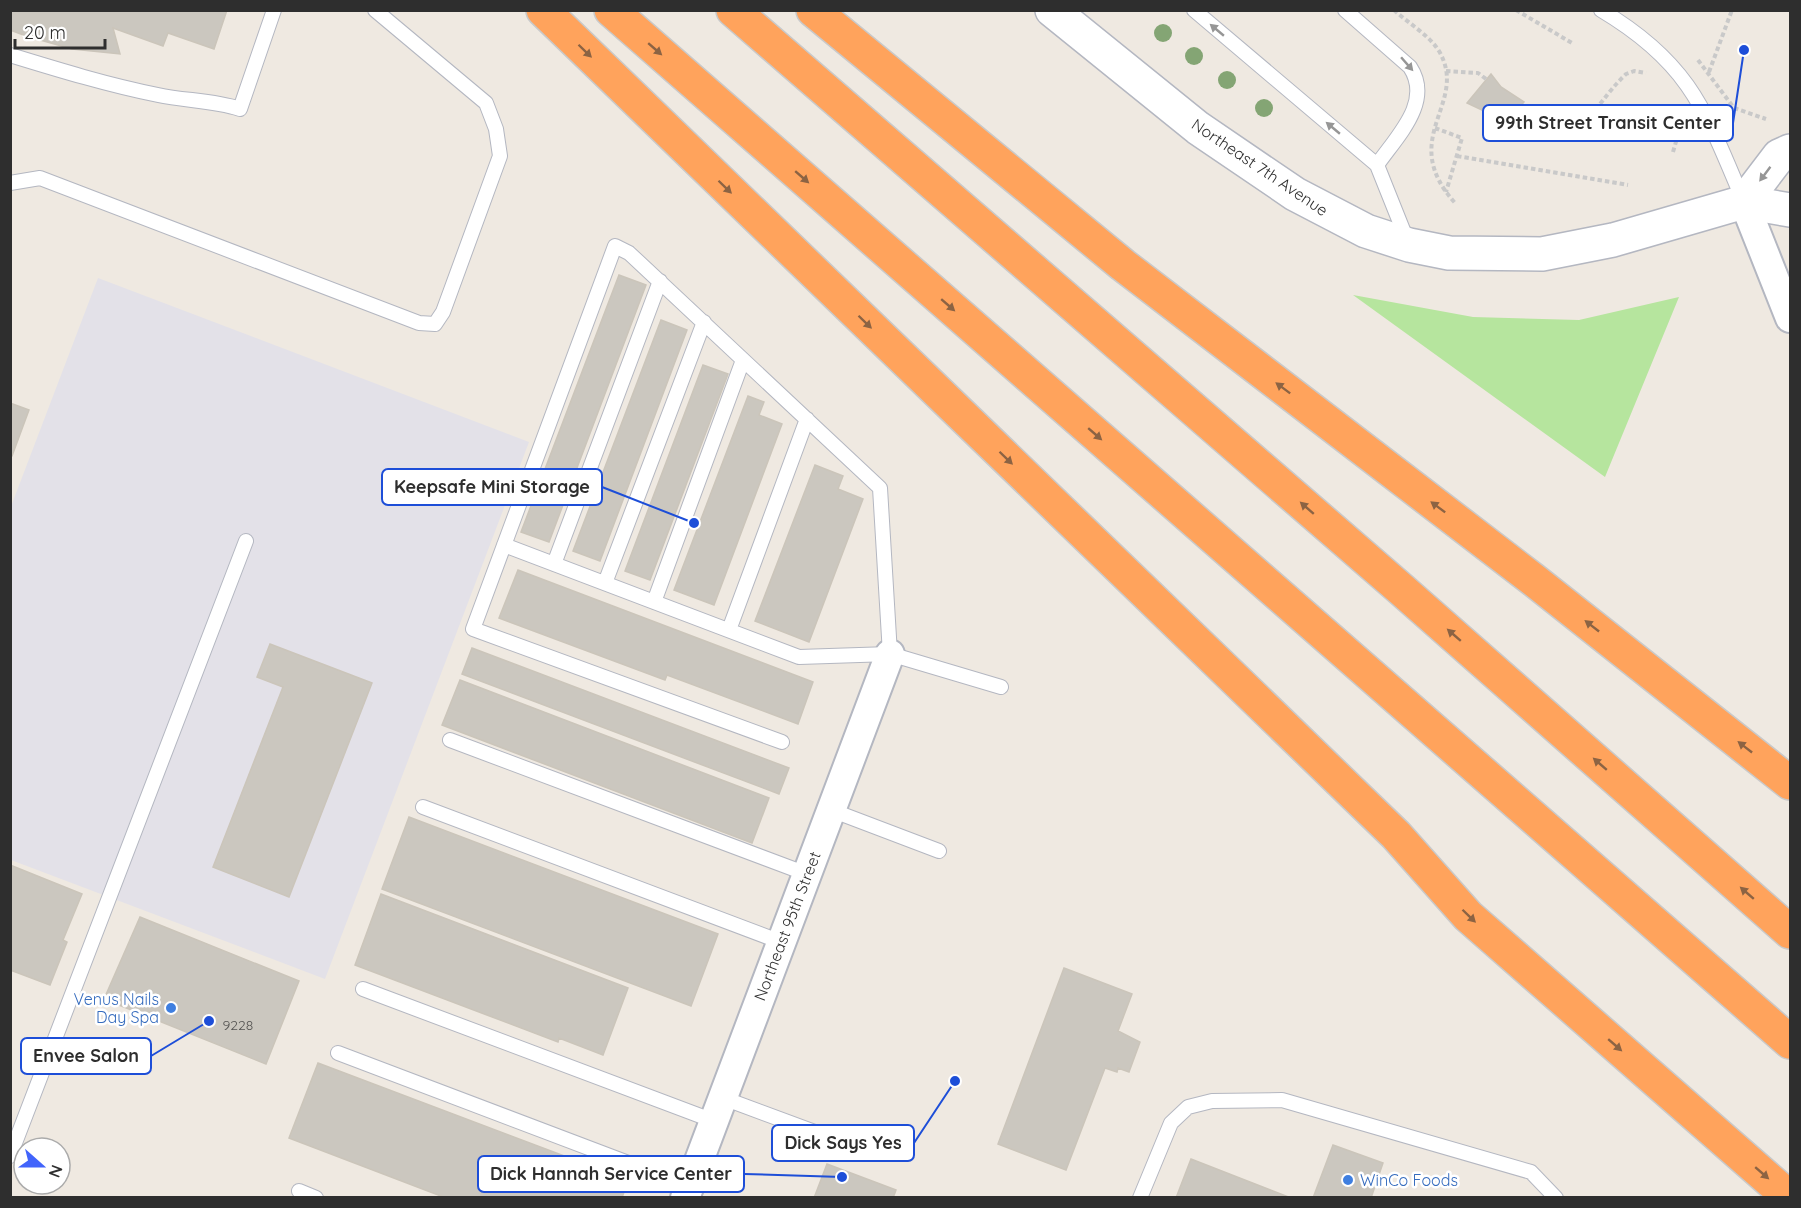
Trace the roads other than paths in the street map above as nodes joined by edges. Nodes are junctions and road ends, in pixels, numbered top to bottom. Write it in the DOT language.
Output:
graph roads {
  1 [pos="274,10"];
  2 [pos="375,10"];
  3 [pos="543,10"];
  4 [pos="610,10"];
  5 [pos="733,10"];
  6 [pos="813,10"];
  7 [pos="1052,10"];
  8 [pos="1194,10"];
  9 [pos="1345,10"];
  10 [pos="1601,10"];
  11 [pos="10,55"];
  12 [pos="1791,151"];
  13 [pos="1377,165"];
  14 [pos="10,183"];
  15 [pos="1744,202"];
  16 [pos="1791,210"];
  17 [pos="1409,245"];
  18 [pos="660,281"];
  19 [pos="1791,318"];
  20 [pos="704,322"];
  21 [pos="744,360"];
  22 [pos="807,420"];
  23 [pos="246,541"];
  24 [pos="504,545"];
  25 [pos="554,564"];
  26 [pos="605,583"];
  27 [pos="654,602"];
  28 [pos="729,630"];
  29 [pos="890,654"];
  30 [pos="1001,687"];
  31 [pos="450,740"];
  32 [pos="782,742"];
  33 [pos="1791,783"];
  34 [pos="423,807"];
  35 [pos="831,810"];
  36 [pos="939,851"];
  37 [pos="807,874"];
  38 [pos="1791,932"];
  39 [pos="782,942"];
  40 [pos="363,989"];
  41 [pos="1791,1042"];
  42 [pos="338,1053"];
  43 [pos="718,1109"];
  44 [pos="831,1138"];
  45 [pos="10,1156"];
  46 [pos="299,1191"];
  47 [pos="687,1192"];
  48 [pos="316,1197"];
  49 [pos="1140,1197"];
  50 [pos="1556,1197"];
  51 [pos="1790,1197"];
  1 -- 11 [label="lane"];
  2 -- 14 [label="lane"];
  3 -- 51 [label="highway, one-way"];
  4 -- 41 [label="highway, one-way"];
  38 -- 5 [label="highway, one-way"];
  33 -- 6 [label="highway, one-way"];
  7 -- 17 [label="street, Northeast 7th Avenue"];
  13 -- 8 [label="lane, one-way"];
  9 -- 13 [label="lane, one-way"];
  10 -- 15 [label="lane"];
  12 -- 15 [label="street, one-way"];
  13 -- 17 [label="lane"];
  15 -- 16 [label="street, Northeast 7th Avenue"];
  15 -- 17 [label="street, Northeast 7th Avenue"];
  15 -- 19 [label="street"];
  18 -- 20 [label="lane"];
  18 -- 24 [label="lane"];
  18 -- 25 [label="lane"];
  20 -- 21 [label="lane"];
  20 -- 26 [label="lane"];
  21 -- 22 [label="lane"];
  21 -- 27 [label="lane"];
  22 -- 28 [label="lane"];
  22 -- 29 [label="lane"];
  23 -- 45 [label="lane"];
  24 -- 25 [label="lane"];
  24 -- 32 [label="lane"];
  25 -- 26 [label="lane"];
  26 -- 27 [label="lane"];
  27 -- 28 [label="lane"];
  28 -- 29 [label="lane"];
  29 -- 30 [label="lane"];
  29 -- 35 [label="street, Northeast 95th Street"];
  31 -- 37 [label="lane"];
  34 -- 39 [label="lane"];
  35 -- 36 [label="lane"];
  35 -- 37 [label="street, Northeast 95th Street"];
  37 -- 39 [label="street, Northeast 95th Street"];
  39 -- 43 [label="street, Northeast 95th Street"];
  40 -- 43 [label="lane"];
  42 -- 47 [label="lane"];
  43 -- 44 [label="lane"];
  43 -- 47 [label="street, Northeast 95th Street"];
  46 -- 48 [label="lane"];
  49 -- 50 [label="lane"];
}
